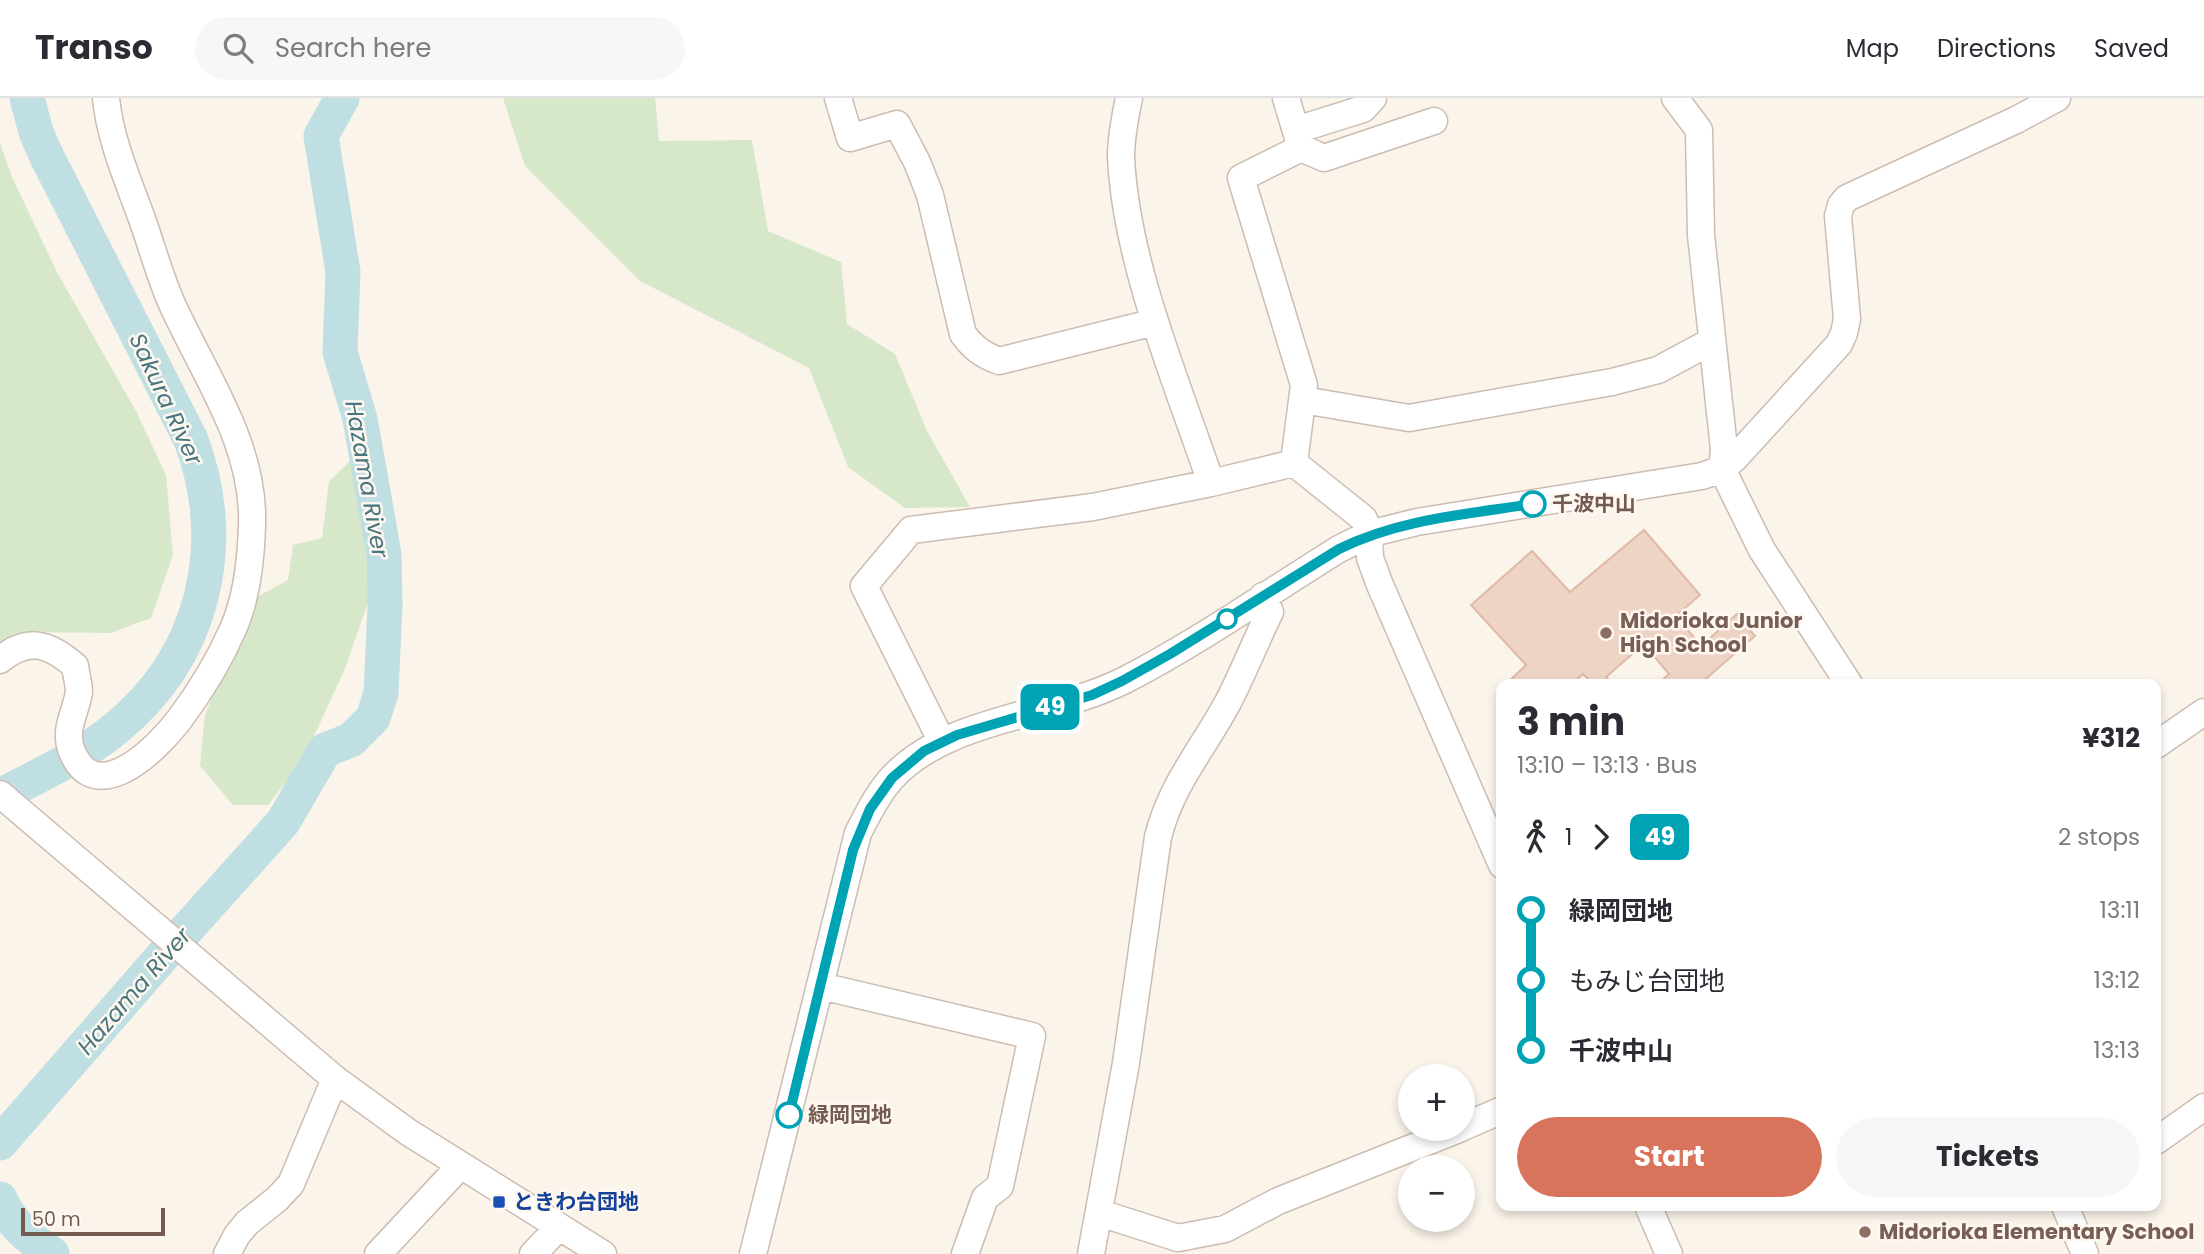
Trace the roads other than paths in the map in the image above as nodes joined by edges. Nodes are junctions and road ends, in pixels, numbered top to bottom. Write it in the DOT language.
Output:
graph roads {
  1 [pos="106,98"];
  2 [pos="838,98"];
  3 [pos="1129,98"];
  4 [pos="1286,98"];
  5 [pos="1373,98"];
  6 [pos="2057,98"];
  7 [pos="1682,100"];
  8 [pos="1434,121"];
  9 [pos="1299,139"];
  10 [pos="1155,323"];
  11 [pos="1712,341"];
  12 [pos="1303,400"];
  13 [pos="1294,463"];
  14 [pos="1722,469"];
  15 [pos="1211,483"];
  16 [pos="1369,534"];
  17 [pos="1263,596"];
  18 [pos="0,660"];
  19 [pos="1846,679"];
  20 [pos="2204,712"];
  21 [pos="942,742"];
  22 [pos="2161,742"];
  23 [pos="0,794"];
  24 [pos="1496,851"];
  25 [pos="821,986"];
  26 [pos="335,1079"];
  27 [pos="2204,1107"];
  28 [pos="1496,1113"];
  29 [pos="1475,1122"];
  30 [pos="2161,1137"];
  31 [pos="1429,1141"];
  32 [pos="460,1166"];
  33 [pos="1650,1211"];
  34 [pos="2067,1211"];
  35 [pos="1100,1213"];
  36 [pos="247,1223"];
  37 [pos="559,1227"];
  38 [pos="227,1254"];
  39 [pos="249,1254"];
  40 [pos="378,1254"];
  41 [pos="533,1254"];
  42 [pos="603,1254"];
  43 [pos="753,1254"];
  44 [pos="965,1254"];
  45 [pos="1091,1254"];
  46 [pos="1669,1254"];
  47 [pos="2085,1254"];
  1 -- 18 [label="street"];
  2 -- 10 [label="street"];
  3 -- 10 [label="street"];
  4 -- 9 [label="street"];
  5 -- 9 [label="street"];
  6 -- 14 [label="street"];
  7 -- 11 [label="street"];
  8 -- 9 [label="street"];
  9 -- 12 [label="street"];
  10 -- 15 [label="street"];
  11 -- 12 [label="street"];
  11 -- 14 [label="street"];
  12 -- 13 [label="street"];
  13 -- 15 [label="street"];
  13 -- 16 [label="street"];
  14 -- 16 [label="street"];
  14 -- 19 [label="street"];
  15 -- 21 [label="street"];
  16 -- 17 [label="street"];
  16 -- 24 [label="street"];
  17 -- 21 [label="street"];
  17 -- 35 [label="street"];
  20 -- 22 [label="street"];
  21 -- 25 [label="street"];
  23 -- 26 [label="street"];
  25 -- 43 [label="street"];
  25 -- 44 [label="street"];
  26 -- 32 [label="street"];
  26 -- 36 [label="street"];
  27 -- 30 [label="street"];
  28 -- 29 [label="street"];
  31 -- 35 [label="street"];
  32 -- 37 [label="street"];
  32 -- 40 [label="street"];
  33 -- 46 [label="street"];
  34 -- 47 [label="street"];
  35 -- 45 [label="street"];
  36 -- 38 [label="street"];
  36 -- 39 [label="street"];
  37 -- 41 [label="street"];
  37 -- 42 [label="street"];
}
